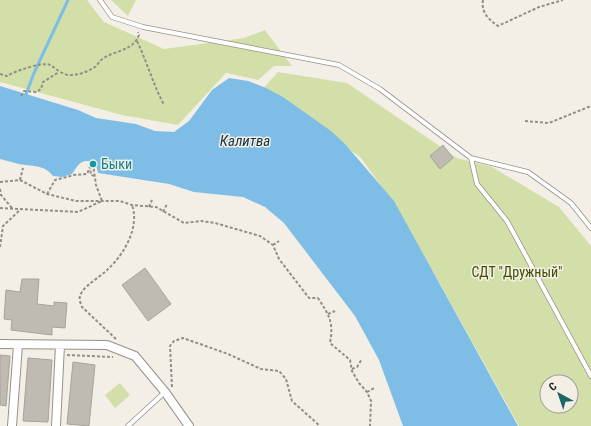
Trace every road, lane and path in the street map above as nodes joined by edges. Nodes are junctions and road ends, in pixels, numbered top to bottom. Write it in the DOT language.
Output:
graph roads {
  1 [pos="100,0"];
  2 [pos="483,0"];
  3 [pos="562,0"];
  4 [pos="136,28"];
  5 [pos="137,41"];
  6 [pos="60,72"];
  7 [pos="0,74"];
  8 [pos="21,96"];
  9 [pos="164,105"];
  10 [pos="591,106"];
  11 [pos="525,121"];
  12 [pos="471,158"];
  13 [pos="93,164"];
  14 [pos="23,168"];
  15 [pos="95,176"];
  16 [pos="20,180"];
  17 [pos="0,182"];
  18 [pos="0,189"];
  19 [pos="47,194"];
  20 [pos="152,200"];
  21 [pos="102,201"];
  22 [pos="167,204"];
  23 [pos="132,205"];
  24 [pos="149,207"];
  25 [pos="0,208"];
  26 [pos="12,208"];
  27 [pos="22,208"];
  28 [pos="163,212"];
  29 [pos="591,228"];
  30 [pos="279,242"];
  31 [pos="273,245"];
  32 [pos="0,247"];
  33 [pos="335,311"];
  34 [pos="328,314"];
  35 [pos="119,341"];
  36 [pos="0,344"];
  37 [pos="18,345"];
  38 [pos="60,350"];
  39 [pos="117,357"];
  40 [pos="362,359"];
  41 [pos="352,369"];
  42 [pos="591,376"];
  43 [pos="374,388"];
  44 [pos="165,392"];
  45 [pos="367,392"];
  46 [pos="173,404"];
  47 [pos="12,426"];
  48 [pos="56,426"];
  49 [pos="128,426"];
  50 [pos="189,426"];
  51 [pos="320,426"];
  52 [pos="370,426"];
  1 -- 12 [label="lane"];
  2 -- 3 [label="path"];
  4 -- 5 [label="path"];
  5 -- 6 [label="path"];
  5 -- 9 [label="path"];
  6 -- 7 [label="path"];
  6 -- 8 [label="path"];
  10 -- 11 [label="path"];
  12 -- 29 [label="lane"];
  12 -- 42 [label="lane"];
  13 -- 15 [label="path"];
  14 -- 16 [label="path"];
  15 -- 19 [label="path"];
  15 -- 21 [label="path"];
  16 -- 17 [label="path"];
  16 -- 19 [label="path"];
  18 -- 26 [label="path"];
  19 -- 21 [label="path"];
  20 -- 24 [label="path"];
  21 -- 23 [label="path"];
  21 -- 27 [label="path"];
  22 -- 28 [label="path"];
  23 -- 24 [label="path"];
  23 -- 35 [label="path"];
  24 -- 28 [label="path"];
  25 -- 26 [label="path"];
  26 -- 27 [label="path"];
  27 -- 32 [label="path"];
  28 -- 31 [label="path"];
  30 -- 31 [label="path"];
  31 -- 34 [label="path"];
  33 -- 34 [label="path"];
  34 -- 41 [label="path"];
  36 -- 37 [label="street"];
  37 -- 38 [label="street"];
  37 -- 47 [label="street"];
  38 -- 39 [label="path"];
  38 -- 44 [label="street"];
  38 -- 48 [label="street"];
  40 -- 41 [label="path"];
  41 -- 45 [label="path"];
  43 -- 45 [label="path"];
  44 -- 46 [label="street"];
  44 -- 49 [label="lane"];
  45 -- 52 [label="path"];
  46 -- 50 [label="street"];
  46 -- 51 [label="path"];
}
